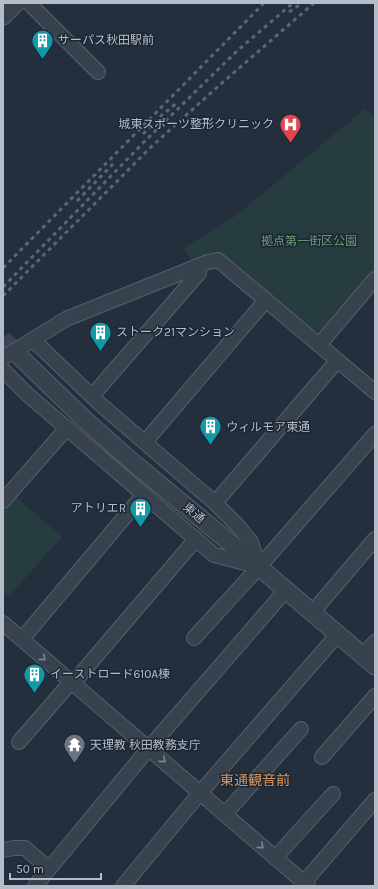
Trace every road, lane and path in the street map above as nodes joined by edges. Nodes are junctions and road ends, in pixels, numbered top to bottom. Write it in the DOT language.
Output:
graph roads {
  1 [pos="15,6"];
  2 [pos="98,72"];
  3 [pos="196,267"];
  4 [pos="373,286"];
  5 [pos="266,300"];
  6 [pos="33,340"];
  7 [pos="320,345"];
  8 [pos="10,357"];
  9 [pos="337,361"];
  10 [pos="3,370"];
  11 [pos="375,392"];
  12 [pos="92,396"];
  13 [pos="67,428"];
  14 [pos="375,434"];
  15 [pos="145,442"];
  16 [pos="144,494"];
  17 [pos="3,501"];
  18 [pos="214,503"];
  19 [pos="196,539"];
  20 [pos="375,539"];
  21 [pos="259,567"];
  22 [pos="286,590"];
  23 [pos="312,613"];
  24 [pos="3,623"];
  25 [pos="338,634"];
  26 [pos="194,638"];
  27 [pos="22,639"];
  28 [pos="375,642"];
  29 [pos="369,661"];
  30 [pos="72,682"];
  31 [pos="375,696"];
  32 [pos="302,729"];
  33 [pos="19,742"];
  34 [pos="149,748"];
  35 [pos="322,757"];
  36 [pos="200,793"];
  37 [pos="333,794"];
  38 [pos="375,800"];
  39 [pos="225,814"];
  40 [pos="3,850"];
  41 [pos="275,858"];
  42 [pos="49,869"];
  43 [pos="304,885"];
  44 [pos="36,886"];
  45 [pos="123,886"];
  1 -- 2 [label="street"];
  3 -- 5 [label="street"];
  3 -- 6 [label="street"];
  3 -- 12 [label="street"];
  4 -- 7 [label="street"];
  5 -- 7 [label="street"];
  5 -- 15 [label="street"];
  6 -- 8 [label="street"];
  6 -- 12 [label="street"];
  7 -- 9 [label="street"];
  8 -- 21 [label="street, 東通"];
  9 -- 11 [label="street"];
  9 -- 18 [label="street"];
  10 -- 13 [label="street"];
  12 -- 15 [label="street"];
  13 -- 16 [label="street"];
  13 -- 17 [label="street"];
  14 -- 21 [label="street"];
  15 -- 18 [label="street"];
  16 -- 19 [label="street"];
  16 -- 27 [label="street"];
  18 -- 21 [label="street"];
  19 -- 21 [label="street"];
  19 -- 30 [label="street"];
  20 -- 23 [label="street"];
  21 -- 22 [label="street, 東通"];
  21 -- 26 [label="street"];
  22 -- 23 [label="street, 東通"];
  22 -- 34 [label="street"];
  23 -- 25 [label="street, 東通"];
  24 -- 27 [label="street"];
  25 -- 29 [label="street, 東通"];
  25 -- 36 [label="street"];
  27 -- 30 [label="street, one-way"];
  28 -- 29 [label="street"];
  30 -- 33 [label="street"];
  30 -- 34 [label="street"];
  31 -- 35 [label="street"];
  32 -- 39 [label="street"];
  34 -- 36 [label="street, one-way"];
  34 -- 42 [label="street"];
  36 -- 39 [label="street"];
  36 -- 45 [label="street"];
  37 -- 41 [label="street"];
  38 -- 43 [label="street"];
  39 -- 41 [label="street, one-way"];
  40 -- 42 [label="street"];
  41 -- 43 [label="street"];
  42 -- 44 [label="street"];
}
